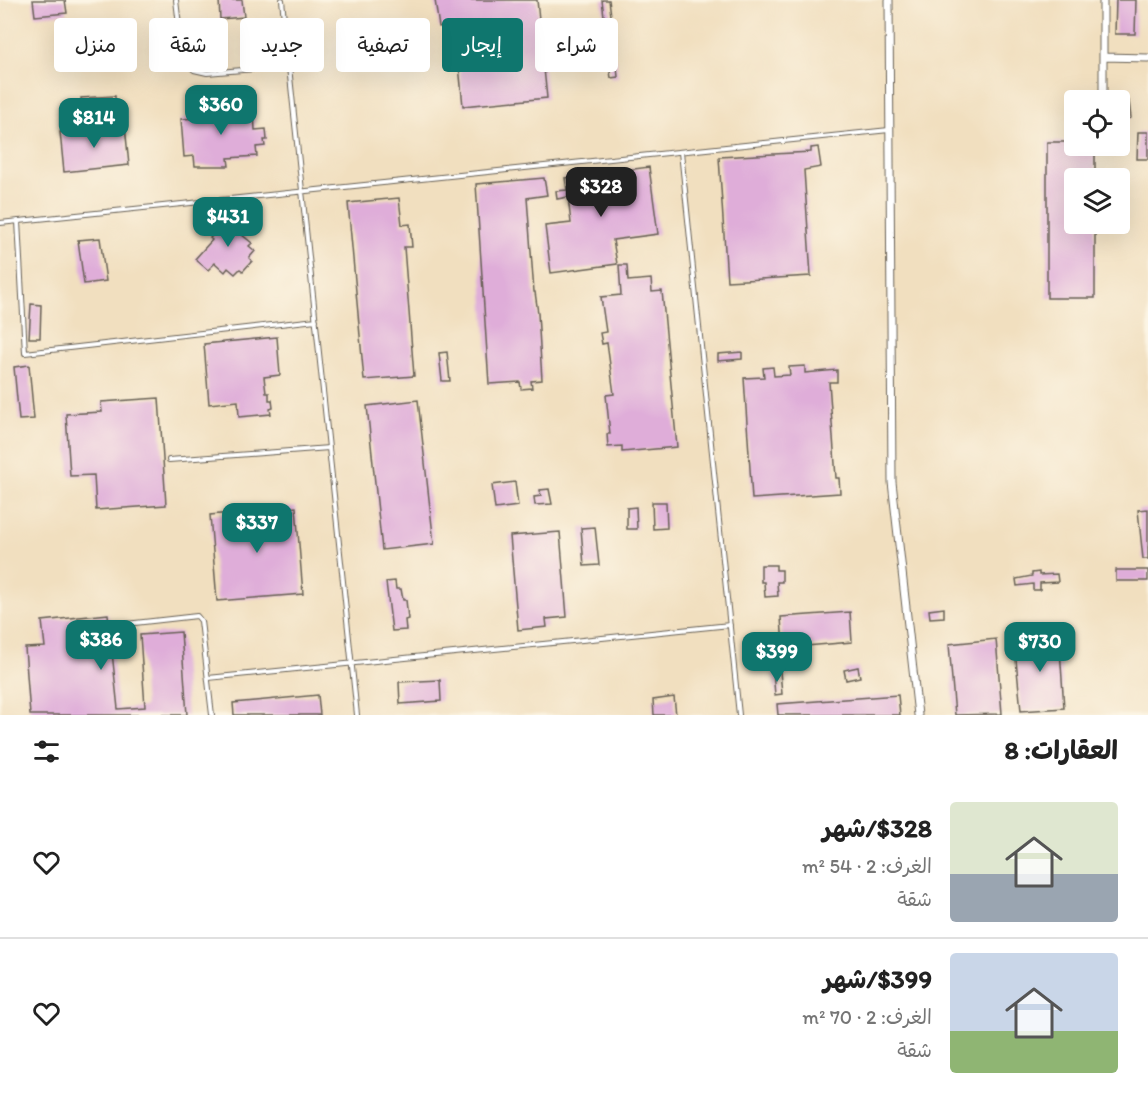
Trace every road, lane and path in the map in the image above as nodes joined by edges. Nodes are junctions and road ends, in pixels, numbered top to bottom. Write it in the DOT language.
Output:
graph roads {
  1 [pos="176,0"];
  2 [pos="282,0"];
  3 [pos="889,0"];
  4 [pos="1103,0"];
  5 [pos="284,18"];
  6 [pos="1103,57"];
  7 [pos="1148,58"];
  8 [pos="240,70"];
  9 [pos="290,72"];
  10 [pos="1103,90"];
  11 [pos="890,130"];
  12 [pos="681,152"];
  13 [pos="302,192"];
  14 [pos="18,221"];
  15 [pos="0,223"];
  16 [pos="316,320"];
  17 [pos="329,448"];
  18 [pos="169,460"];
  19 [pos="117,625"];
  20 [pos="730,625"];
  21 [pos="352,663"];
  22 [pos="208,678"];
  23 [pos="212,715"];
  24 [pos="357,715"];
  25 [pos="739,715"];
  26 [pos="918,715"];
  1 -- 8 [label="lane"];
  2 -- 5 [label="lane"];
  3 -- 11 [label="street"];
  4 -- 6 [label="street"];
  6 -- 7 [label="street"];
  6 -- 10 [label="street"];
  9 -- 13 [label="lane"];
  11 -- 12 [label="lane"];
  11 -- 26 [label="street"];
  12 -- 13 [label="lane"];
  12 -- 20 [label="lane"];
  13 -- 14 [label="lane"];
  13 -- 16 [label="lane"];
  14 -- 15 [label="lane"];
  14 -- 16 [label="lane"];
  16 -- 17 [label="lane"];
  17 -- 18 [label="lane"];
  17 -- 21 [label="lane"];
  19 -- 22 [label="lane"];
  20 -- 21 [label="lane"];
  20 -- 25 [label="lane"];
  21 -- 22 [label="lane"];
  21 -- 24 [label="lane"];
  22 -- 23 [label="lane"];
}
